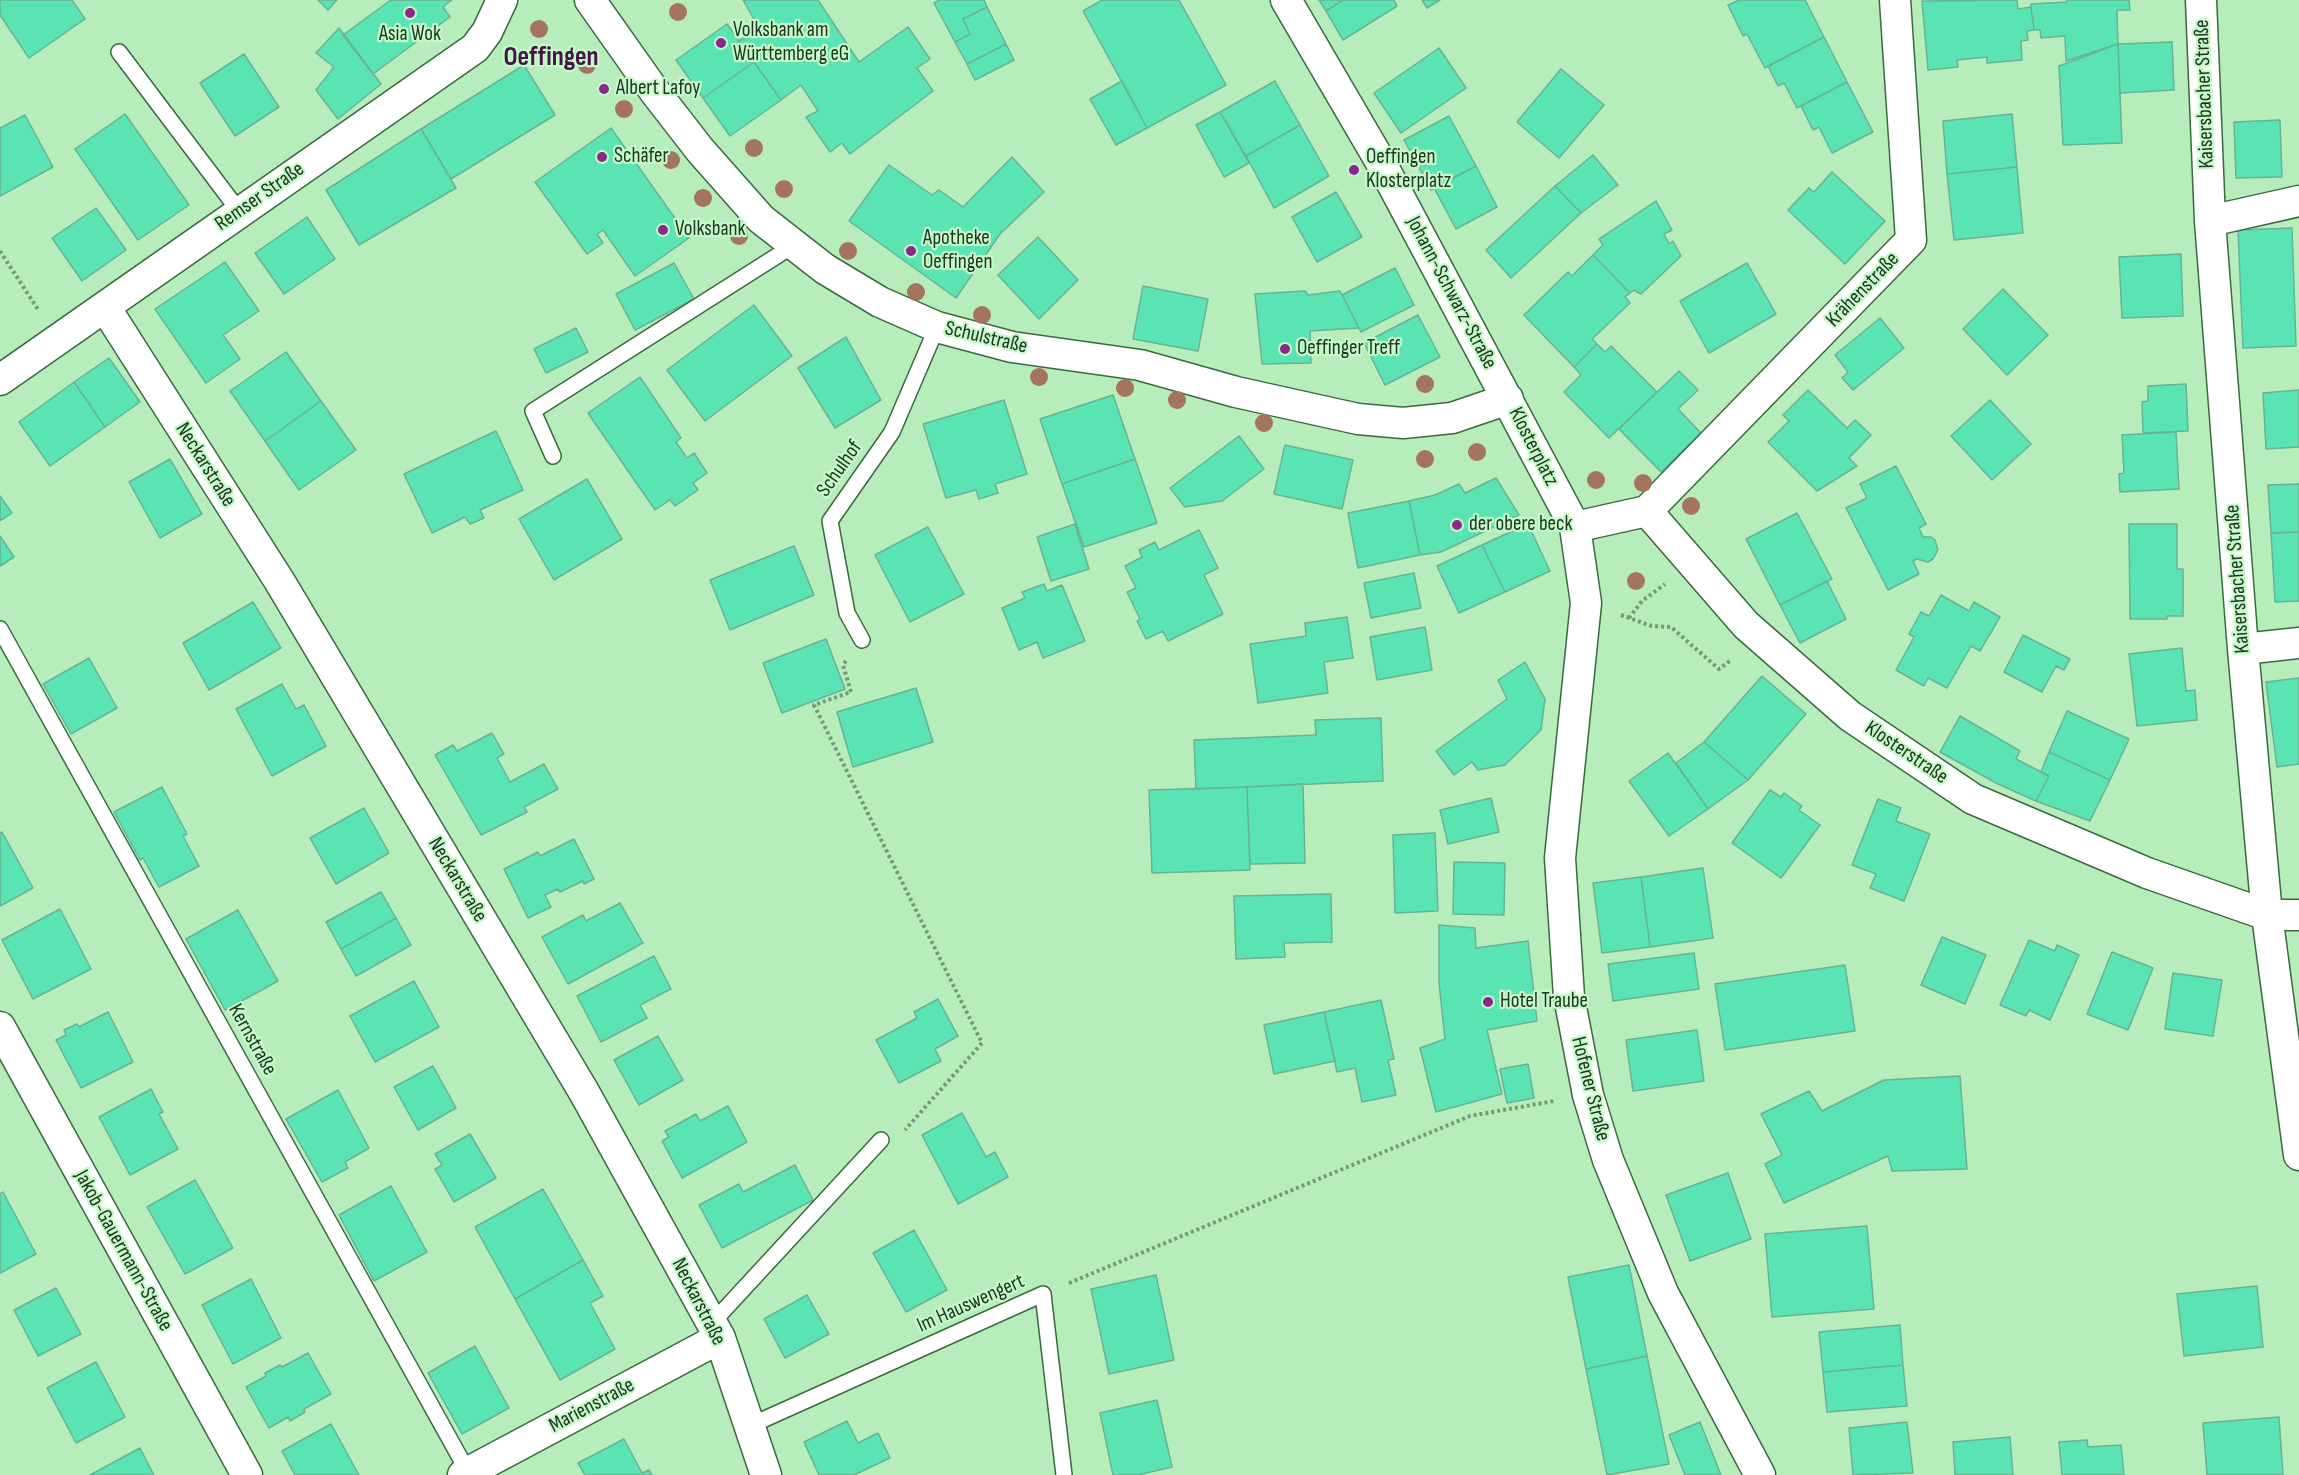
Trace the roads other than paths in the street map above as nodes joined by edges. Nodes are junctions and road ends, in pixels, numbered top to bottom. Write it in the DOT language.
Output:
graph roads {
  1 [pos="502,0"];
  2 [pos="590,0"];
  3 [pos="1286,0"];
  4 [pos="1895,0"];
  5 [pos="2201,0"];
  6 [pos="119,52"];
  7 [pos="2299,201"];
  8 [pos="239,212"];
  9 [pos="2210,221"];
  10 [pos="794,244"];
  11 [pos="105,307"];
  12 [pos="937,327"];
  13 [pos="0,380"];
  14 [pos="1508,399"];
  15 [pos="553,456"];
  16 [pos="1647,511"];
  17 [pos="1575,527"];
  18 [pos="0,629"];
  19 [pos="862,640"];
  20 [pos="2299,644"];
  21 [pos="2243,649"];
  22 [pos="2266,915"];
  23 [pos="2299,915"];
  24 [pos="0,1027"];
  25 [pos="876,1145"];
  26 [pos="2299,1155"];
  27 [pos="716,1330"];
  28 [pos="749,1426"];
  29 [pos="466,1474"];
  30 [pos="247,1475"];
  31 [pos="766,1475"];
  32 [pos="1064,1475"];
  33 [pos="1760,1475"];
  1 -- 8 [label="street, Remser Straße"];
  2 -- 10 [label="street, Schulstraße"];
  3 -- 14 [label="street, Johann-Schwarz-Straße"];
  4 -- 16 [label="street, Krähenstraße"];
  5 -- 9 [label="street, Kaisersbacher Straße"];
  6 -- 8 [label="lane"];
  7 -- 9 [label="street"];
  8 -- 11 [label="street, Remser Straße"];
  9 -- 21 [label="street, Kaisersbacher Straße"];
  10 -- 12 [label="street, Schulstraße"];
  10 -- 15 [label="lane"];
  11 -- 13 [label="street, Remser Straße"];
  11 -- 27 [label="street, Neckarstraße"];
  12 -- 14 [label="street, Schulstraße"];
  12 -- 19 [label="lane, Schulhof"];
  14 -- 17 [label="street, Klosterplatz"];
  16 -- 17 [label="street"];
  16 -- 22 [label="street, Klosterstraße"];
  17 -- 33 [label="street, Hofener Straße"];
  18 -- 29 [label="lane, Kernstraße"];
  20 -- 21 [label="street"];
  21 -- 22 [label="street, Kaisersbacher Straße"];
  22 -- 23 [label="street, Klosterstraße"];
  22 -- 26 [label="street, Kaisersbacher Straße"];
  24 -- 30 [label="street, Jakob-Gauermann-Straße"];
  25 -- 27 [label="lane, Marienstraße"];
  27 -- 28 [label="street, Neckarstraße"];
  27 -- 29 [label="street, Marienstraße"];
  28 -- 31 [label="street, Neckarstraße"];
  28 -- 32 [label="lane, Im Hauswengert"];
}
